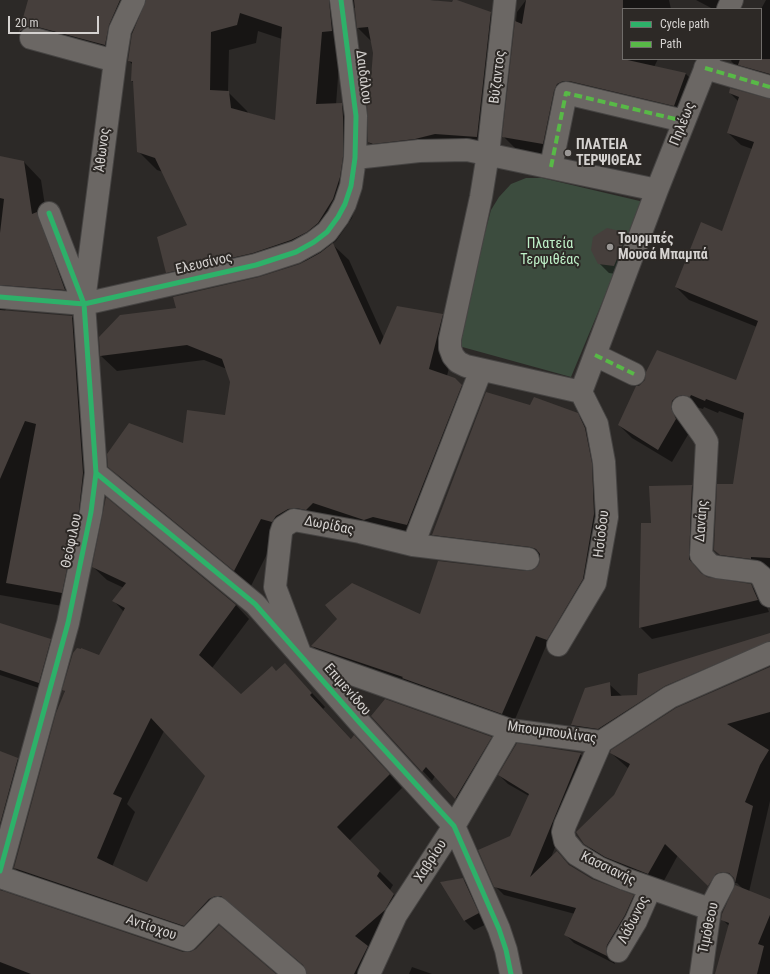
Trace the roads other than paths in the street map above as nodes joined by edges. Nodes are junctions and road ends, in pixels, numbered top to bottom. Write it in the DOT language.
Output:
graph roads {
  1 [pos="134,0"];
  2 [pos="341,0"];
  3 [pos="506,0"];
  4 [pos="31,38"];
  5 [pos="114,61"];
  6 [pos="707,64"];
  7 [pos="770,88"];
  8 [pos="684,121"];
  9 [pos="488,154"];
  10 [pos="355,158"];
  11 [pos="551,167"];
  12 [pos="657,190"];
  13 [pos="49,213"];
  14 [pos="0,297"];
  15 [pos="84,304"];
  16 [pos="595,355"];
  17 [pos="481,370"];
  18 [pos="634,374"];
  19 [pos="581,392"];
  20 [pos="683,406"];
  21 [pos="96,473"];
  22 [pos="413,546"];
  23 [pos="528,559"];
  24 [pos="770,596"];
  25 [pos="558,645"];
  26 [pos="770,653"];
  27 [pos="301,656"];
  28 [pos="510,730"];
  29 [pos="601,742"];
  30 [pos="454,826"];
  31 [pos="0,871"];
  32 [pos="0,877"];
  33 [pos="723,884"];
  34 [pos="650,888"];
  35 [pos="710,909"];
  36 [pos="618,951"];
  37 [pos="295,974"];
  38 [pos="369,974"];
  39 [pos="511,974"];
  40 [pos="701,974"];
  1 -- 5 [label="street, Άθωνος"];
  2 -- 10 [label="street, Δαιδάλου"];
  3 -- 9 [label="street, Βύζαντος"];
  4 -- 5 [label="street"];
  5 -- 15 [label="street, Άθωνος"];
  6 -- 7 [label="street"];
  6 -- 8 [label="street, Πηλέως"];
  8 -- 11 [label="street"];
  8 -- 12 [label="street, Πηλέως"];
  9 -- 10 [label="street"];
  9 -- 11 [label="street"];
  9 -- 17 [label="street"];
  10 -- 15 [label="street, Ελευσίνος"];
  11 -- 12 [label="street"];
  12 -- 16 [label="street"];
  13 -- 15 [label="street, Θεόφιλου"];
  14 -- 15 [label="street, Ελευσίνος"];
  15 -- 21 [label="street, Θεόφιλου"];
  16 -- 18 [label="street"];
  16 -- 19 [label="street"];
  17 -- 19 [label="street"];
  17 -- 22 [label="street"];
  19 -- 25 [label="street, Ησίοδου"];
  20 -- 24 [label="street, Δανάης"];
  21 -- 27 [label="street, Επιμενίδου"];
  21 -- 31 [label="street, Θεόφιλου"];
  22 -- 23 [label="street, Δωρίδας"];
  22 -- 27 [label="street, Δωρίδας"];
  26 -- 29 [label="street, Μπουμπουλίνας"];
  27 -- 28 [label="street, Μπουμπουλίνας"];
  27 -- 30 [label="street, Επιμενίδου"];
  28 -- 29 [label="street, Μπουμπουλίνας"];
  28 -- 30 [label="street, Χαβρίου"];
  29 -- 34 [label="street, Κασσιανής"];
  30 -- 38 [label="street, Χαβρίου"];
  30 -- 39 [label="street, Επιμενίδου"];
  32 -- 37 [label="street, Αντίοχου"];
  33 -- 35 [label="street, Τιμόθεου"];
  34 -- 35 [label="street, Κασσιανής"];
  34 -- 36 [label="street, Λάδωνος"];
  35 -- 40 [label="street, Τιμόθεου"];
}
